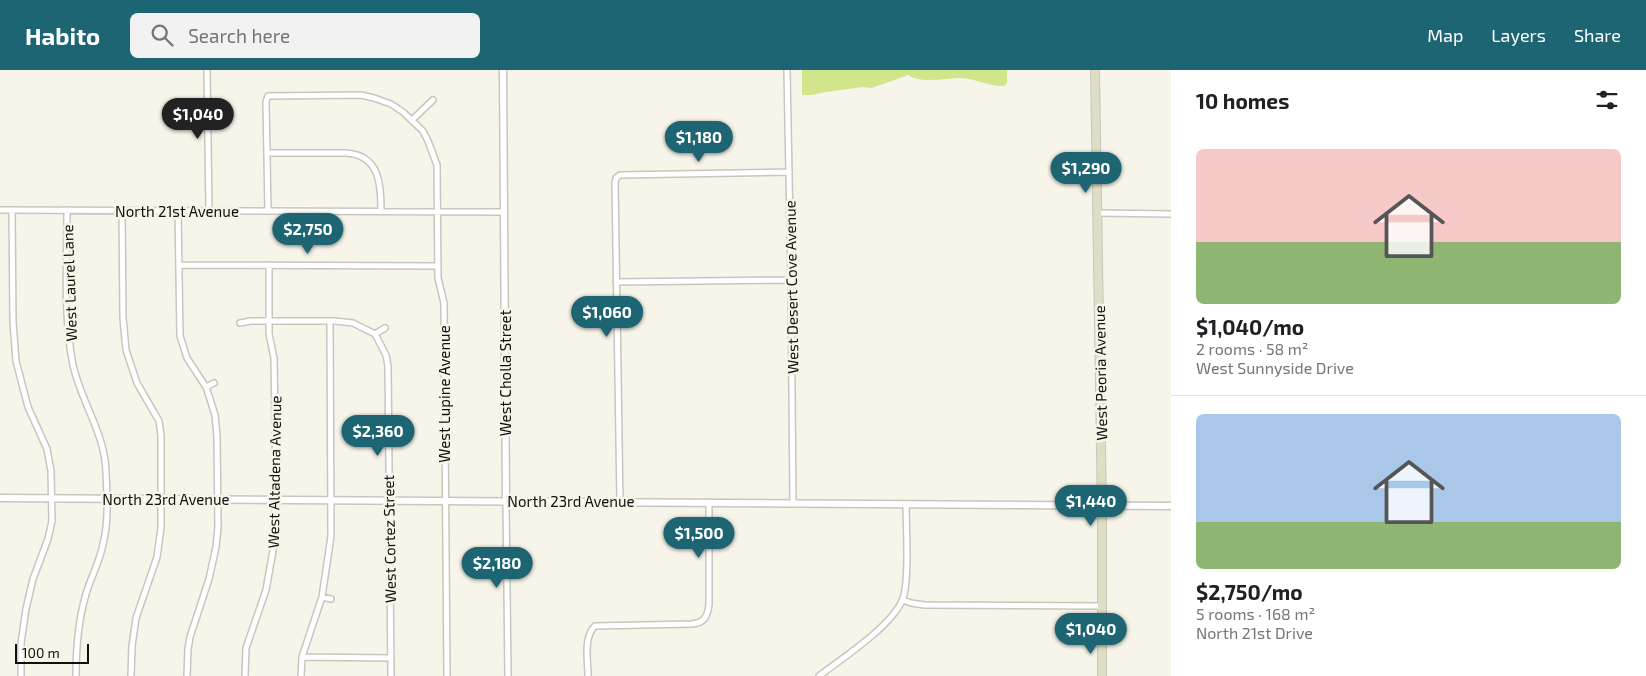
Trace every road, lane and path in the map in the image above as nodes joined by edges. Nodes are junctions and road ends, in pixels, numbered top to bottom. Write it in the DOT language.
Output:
graph roads {
  1 [pos="207,70"];
  2 [pos="503,70"];
  3 [pos="788,70"];
  4 [pos="1095,70"];
  5 [pos="433,100"];
  6 [pos="413,120"];
  7 [pos="267,153"];
  8 [pos="789,172"];
  9 [pos="0,210"];
  10 [pos="12,210"];
  11 [pos="67,210"];
  12 [pos="122,210"];
  13 [pos="210,210"];
  14 [pos="178,211"];
  15 [pos="268,211"];
  16 [pos="381,211"];
  17 [pos="438,211"];
  18 [pos="504,212"];
  19 [pos="1097,213"];
  20 [pos="1171,214"];
  21 [pos="179,265"];
  22 [pos="269,265"];
  23 [pos="438,266"];
  24 [pos="791,280"];
  25 [pos="616,282"];
  26 [pos="269,321"];
  27 [pos="330,321"];
  28 [pos="240,323"];
  29 [pos="385,328"];
  30 [pos="375,334"];
  31 [pos="214,382"];
  32 [pos="206,387"];
  33 [pos="0,498"];
  34 [pos="52,498"];
  35 [pos="106,498"];
  36 [pos="162,499"];
  37 [pos="218,499"];
  38 [pos="276,500"];
  39 [pos="332,500"];
  40 [pos="389,500"];
  41 [pos="445,500"];
  42 [pos="506,501"];
  43 [pos="620,502"];
  44 [pos="709,502"];
  45 [pos="793,504"];
  46 [pos="906,504"];
  47 [pos="1102,505"];
  48 [pos="1171,506"];
  49 [pos="322,597"];
  50 [pos="331,599"];
  51 [pos="903,600"];
  52 [pos="1102,606"];
  53 [pos="302,657"];
  54 [pos="390,658"];
  55 [pos="21,676"];
  56 [pos="76,676"];
  57 [pos="131,676"];
  58 [pos="187,676"];
  59 [pos="245,676"];
  60 [pos="301,676"];
  61 [pos="391,676"];
  62 [pos="447,676"];
  63 [pos="508,676"];
  64 [pos="588,676"];
  65 [pos="820,676"];
  66 [pos="1102,676"];
  1 -- 13 [label="street"];
  2 -- 18 [label="street, West Cholla Street"];
  3 -- 8 [label="street, West Desert Cove Avenue"];
  4 -- 19 [label="main road, West Peoria Avenue"];
  5 -- 6 [label="street"];
  6 -- 7 [label="street, West Lupine Avenue"];
  6 -- 17 [label="street, West Lupine Avenue"];
  7 -- 15 [label="street"];
  7 -- 16 [label="street"];
  8 -- 24 [label="street, West Desert Cove Avenue"];
  8 -- 25 [label="street"];
  9 -- 10 [label="street, North 21st Avenue"];
  10 -- 11 [label="street, North 21st Avenue"];
  10 -- 34 [label="street"];
  11 -- 12 [label="street, North 21st Avenue"];
  11 -- 35 [label="street, West Laurel Lane"];
  12 -- 14 [label="street, North 21st Avenue"];
  12 -- 36 [label="street"];
  13 -- 14 [label="street, North 21st Avenue"];
  13 -- 15 [label="street, North 21st Avenue"];
  14 -- 21 [label="street"];
  15 -- 16 [label="street, North 21st Avenue"];
  16 -- 17 [label="street, North 21st Avenue"];
  17 -- 18 [label="street, North 21st Avenue"];
  17 -- 23 [label="street, West Lupine Avenue"];
  18 -- 42 [label="street, West Cholla Street"];
  19 -- 20 [label="street"];
  19 -- 47 [label="main road, West Peoria Avenue"];
  21 -- 22 [label="street"];
  21 -- 32 [label="street"];
  22 -- 23 [label="street"];
  22 -- 26 [label="street, West Altadena Avenue"];
  23 -- 41 [label="street, West Lupine Avenue"];
  24 -- 25 [label="street"];
  24 -- 45 [label="street, West Desert Cove Avenue"];
  25 -- 43 [label="street"];
  26 -- 27 [label="street"];
  26 -- 28 [label="street"];
  26 -- 38 [label="street, West Altadena Avenue"];
  27 -- 30 [label="street"];
  27 -- 39 [label="street"];
  29 -- 30 [label="street"];
  30 -- 40 [label="street, West Cortez Street"];
  31 -- 32 [label="street"];
  32 -- 37 [label="street"];
  33 -- 34 [label="street, North 23rd Avenue"];
  34 -- 35 [label="street, North 23rd Avenue"];
  34 -- 55 [label="street"];
  35 -- 36 [label="street, North 23rd Avenue"];
  35 -- 56 [label="street, West Laurel Lane"];
  36 -- 37 [label="street, North 23rd Avenue"];
  36 -- 57 [label="street"];
  37 -- 38 [label="street, North 23rd Avenue"];
  37 -- 58 [label="street"];
  38 -- 39 [label="street, North 23rd Avenue"];
  38 -- 59 [label="street, West Altadena Avenue"];
  39 -- 40 [label="street, North 23rd Avenue"];
  39 -- 49 [label="street"];
  40 -- 41 [label="street, North 23rd Avenue"];
  40 -- 54 [label="street, West Cortez Street"];
  41 -- 42 [label="street, North 23rd Avenue"];
  41 -- 62 [label="street, West Lupine Avenue"];
  42 -- 43 [label="street, North 23rd Avenue"];
  42 -- 63 [label="street, West Cholla Street"];
  43 -- 44 [label="street, North 23rd Avenue"];
  44 -- 45 [label="street, North 23rd Avenue"];
  44 -- 64 [label="street"];
  45 -- 46 [label="street, North 23rd Avenue"];
  46 -- 47 [label="street, North 23rd Avenue"];
  46 -- 51 [label="street"];
  47 -- 48 [label="street, North 23rd Avenue"];
  47 -- 52 [label="main road, West Peoria Avenue"];
  49 -- 50 [label="street"];
  49 -- 53 [label="street"];
  51 -- 52 [label="street"];
  51 -- 65 [label="street"];
  52 -- 66 [label="main road, West Peoria Avenue"];
  53 -- 54 [label="street"];
  53 -- 60 [label="street"];
  54 -- 61 [label="street, West Cortez Street"];
}
